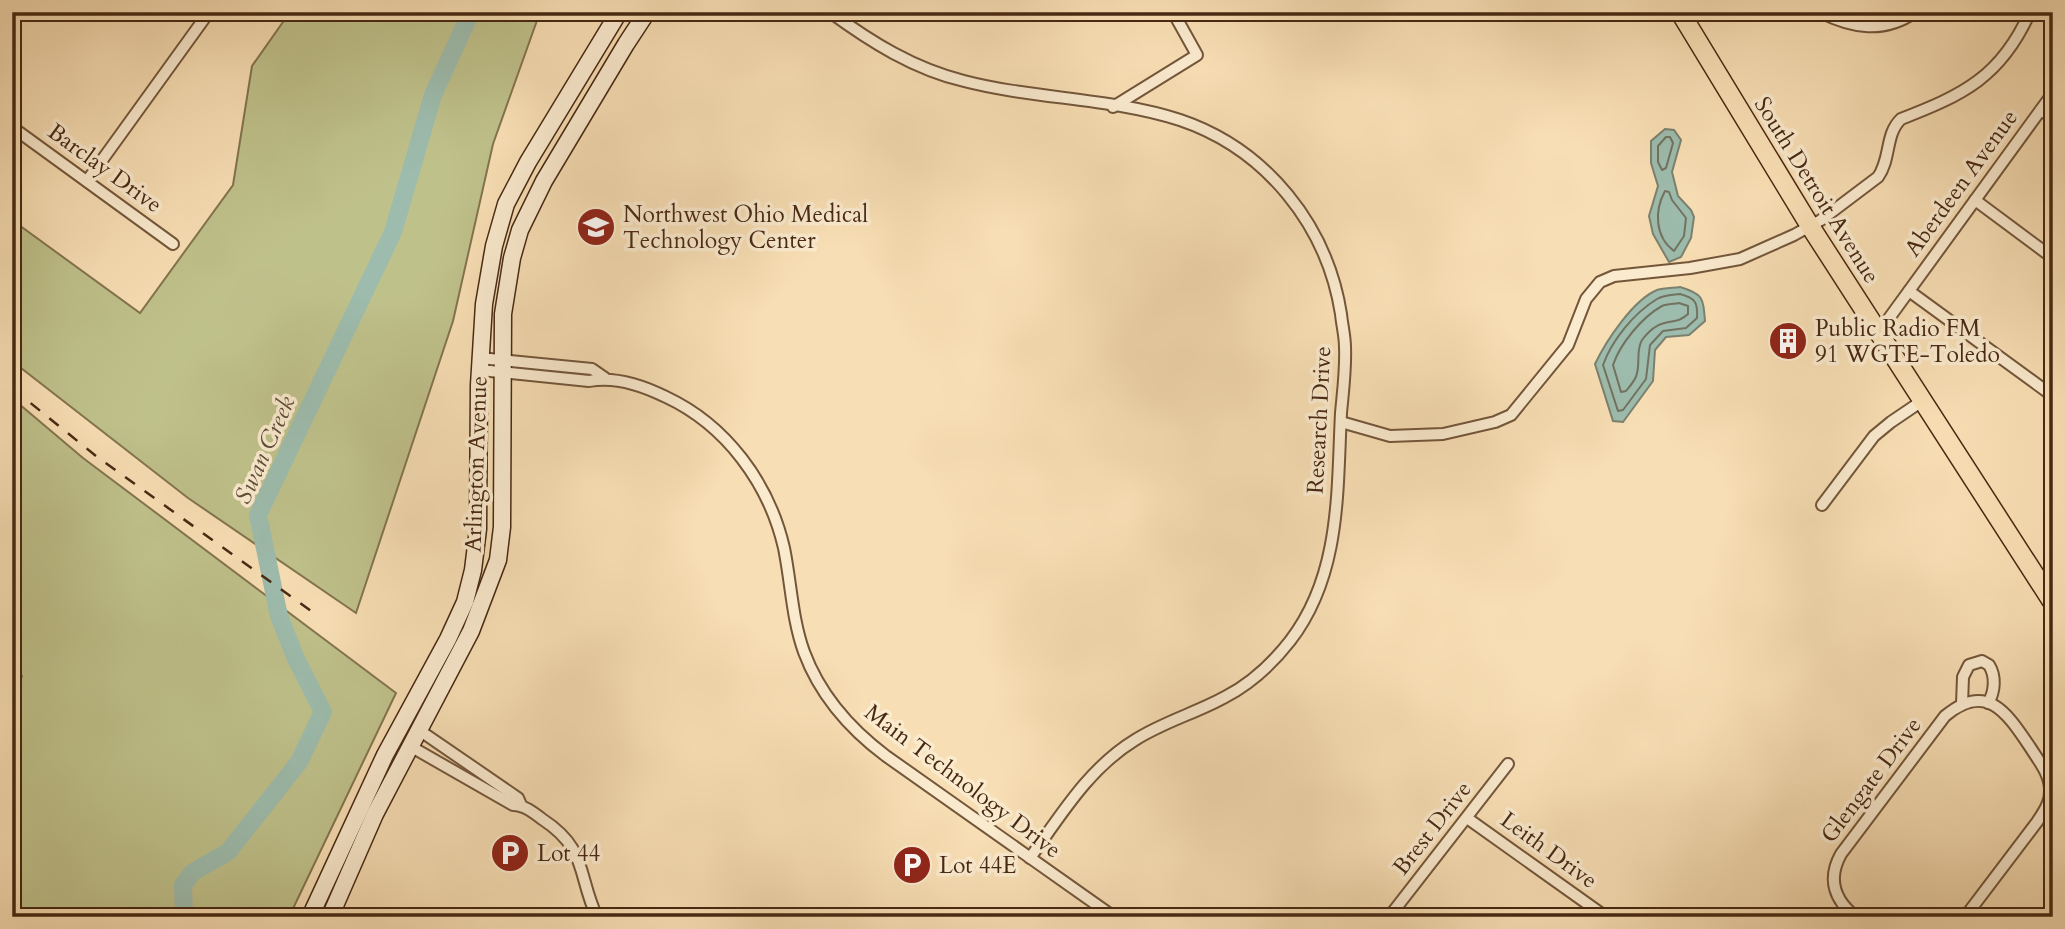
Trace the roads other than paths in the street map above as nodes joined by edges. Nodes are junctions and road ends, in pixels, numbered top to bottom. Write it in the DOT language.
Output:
graph roads {
  1 [pos="209,12"];
  2 [pos="619,12"];
  3 [pos="647,12"];
  4 [pos="830,12"];
  5 [pos="1173,12"];
  6 [pos="1680,12"];
  7 [pos="1820,12"];
  8 [pos="1915,12"];
  9 [pos="2029,12"];
  10 [pos="2053,93"];
  11 [pos="1113,107"];
  12 [pos="2041,110"];
  13 [pos="2053,118"];
  14 [pos="12,127"];
  15 [pos="87,181"];
  16 [pos="1975,200"];
  17 [pos="1810,226"];
  18 [pos="173,244"];
  19 [pos="2053,258"];
  20 [pos="1909,291"];
  21 [pos="1879,332"];
  22 [pos="480,364"];
  23 [pos="502,365"];
  24 [pos="2053,396"];
  25 [pos="1922,401"];
  26 [pos="1341,422"];
  27 [pos="1822,505"];
  28 [pos="465,602"];
  29 [pos="2053,603"];
  30 [pos="1988,703"];
  31 [pos="1958,706"];
  32 [pos="419,730"];
  33 [pos="410,746"];
  34 [pos="1508,764"];
  35 [pos="521,805"];
  36 [pos="1467,818"];
  37 [pos="1030,858"];
  38 [pos="310,917"];
  39 [pos="330,917"];
  40 [pos="597,917"];
  41 [pos="1114,917"];
  42 [pos="1389,917"];
  43 [pos="1606,917"];
  44 [pos="1856,917"];
  45 [pos="1965,917"];
  1 -- 15 [label="street"];
  2 -- 22 [label="street, Arlington Avenue"];
  3 -- 23 [label="street, Arlington Avenue"];
  4 -- 11 [label="street, Research Drive"];
  5 -- 11 [label="street"];
  6 -- 17 [label="main road, South Detroit Avenue"];
  7 -- 8 [label="street"];
  9 -- 17 [label="street"];
  10 -- 12 [label="street, Aberdeen Avenue"];
  11 -- 26 [label="street, Research Drive"];
  12 -- 13 [label="street"];
  12 -- 16 [label="street, Aberdeen Avenue"];
  14 -- 15 [label="street, Barclay Drive"];
  15 -- 18 [label="street, Barclay Drive"];
  16 -- 19 [label="street"];
  16 -- 20 [label="street, Aberdeen Avenue"];
  17 -- 21 [label="main road, South Detroit Avenue"];
  17 -- 26 [label="street"];
  20 -- 21 [label="street, Aberdeen Avenue"];
  20 -- 24 [label="street"];
  21 -- 25 [label="main road, South Detroit Avenue"];
  22 -- 23 [label="street, Main Technology Drive"];
  22 -- 28 [label="street, Arlington Avenue"];
  23 -- 32 [label="street, Arlington Avenue"];
  23 -- 37 [label="street, Main Technology Drive"];
  25 -- 27 [label="street"];
  25 -- 29 [label="main road, South Detroit Avenue"];
  26 -- 37 [label="street, Research Drive"];
  28 -- 33 [label="street"];
  28 -- 38 [label="street, Arlington Avenue"];
  30 -- 31 [label="street"];
  30 -- 31 [label="street"];
  30 -- 45 [label="street"];
  31 -- 44 [label="street, Glengate Drive"];
  32 -- 33 [label="street, Arlington Avenue"];
  32 -- 35 [label="street"];
  33 -- 35 [label="street"];
  33 -- 39 [label="street, Arlington Avenue"];
  34 -- 36 [label="street, Brest Drive"];
  35 -- 40 [label="street"];
  36 -- 42 [label="street, Brest Drive"];
  36 -- 43 [label="street, Leith Drive"];
  37 -- 41 [label="street, Main Technology Drive"];
}
